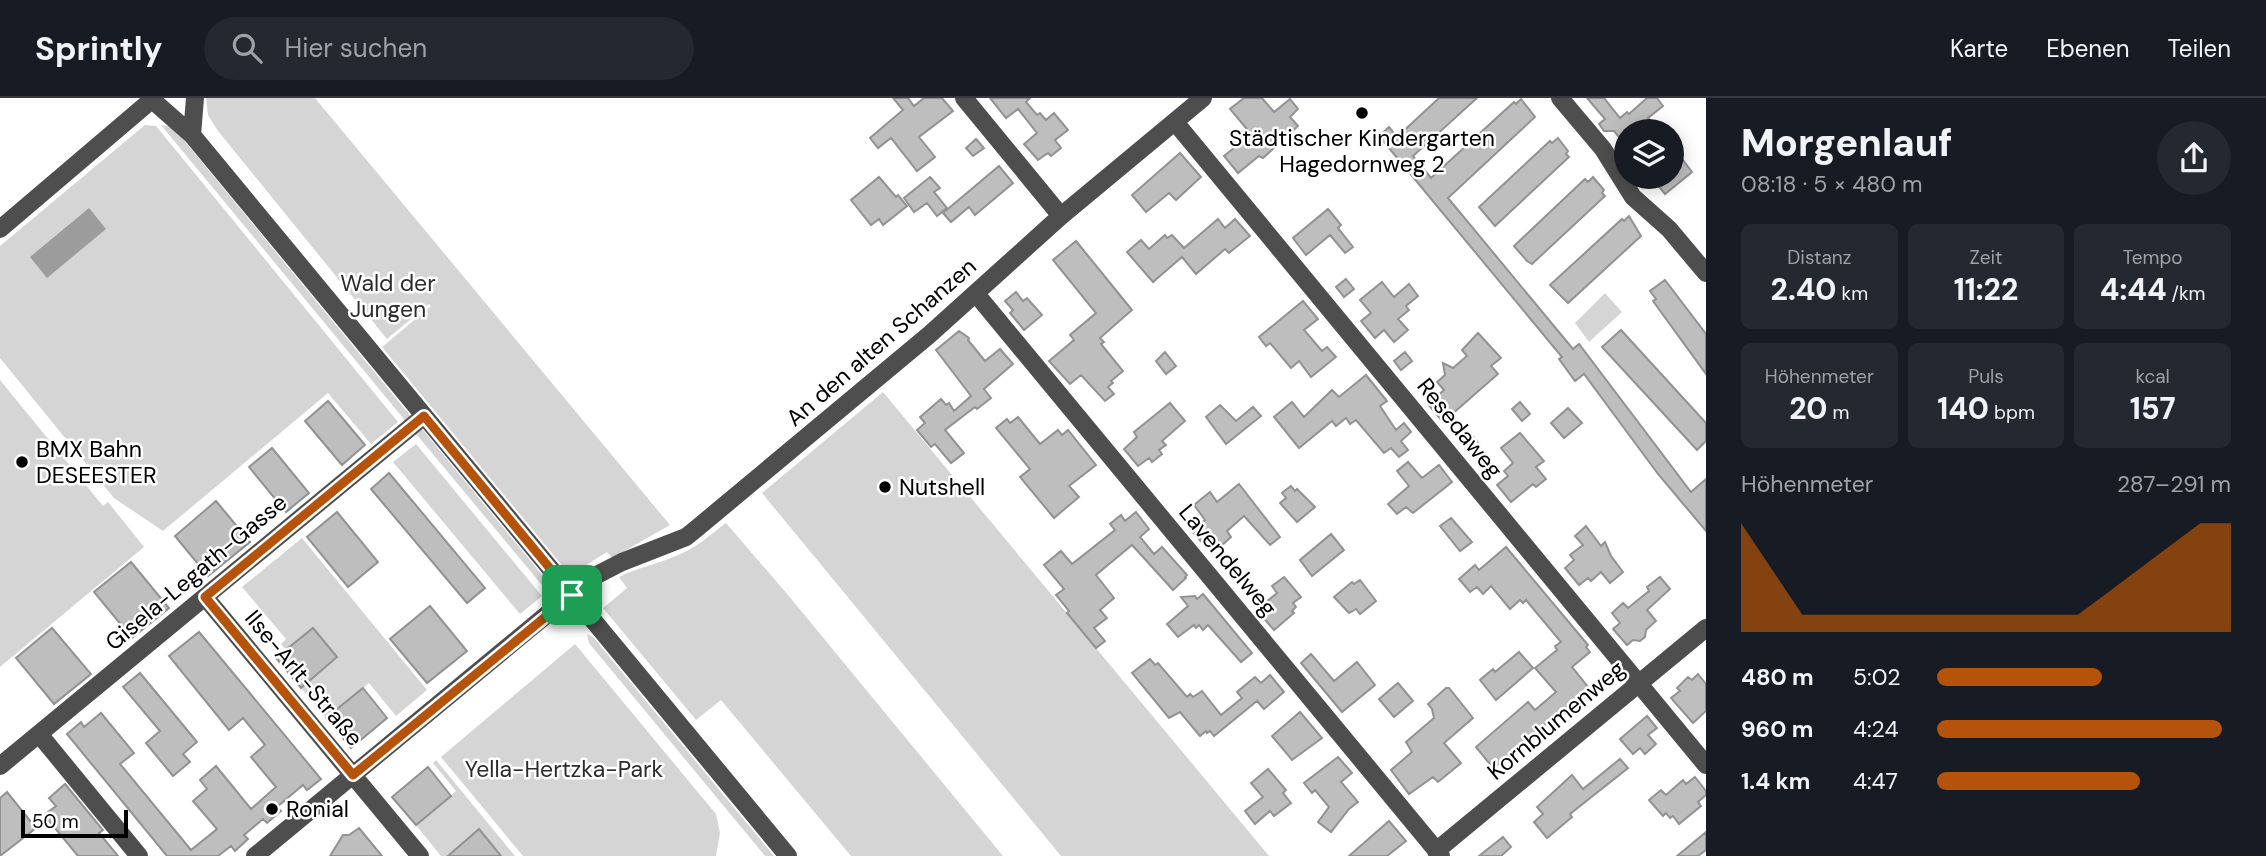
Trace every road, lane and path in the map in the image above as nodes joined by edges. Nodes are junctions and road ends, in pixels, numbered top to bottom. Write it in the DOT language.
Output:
graph roads {
  1 [pos="195,98"];
  2 [pos="964,98"];
  3 [pos="1203,98"];
  4 [pos="1560,98"];
  5 [pos="152,99"];
  6 [pos="1175,122"];
  7 [pos="192,135"];
  8 [pos="1061,216"];
  9 [pos="0,229"];
  10 [pos="1706,273"];
  11 [pos="976,295"];
  12 [pos="424,416"];
  13 [pos="572,595"];
  14 [pos="205,597"];
  15 [pos="1706,628"];
  16 [pos="1639,684"];
  17 [pos="39,734"];
  18 [pos="1706,765"];
  19 [pos="0,766"];
  20 [pos="353,775"];
  21 [pos="1439,853"];
  22 [pos="139,856"];
  23 [pos="255,856"];
  24 [pos="420,856"];
  25 [pos="788,856"];
  1 -- 7 [label="street"];
  2 -- 8 [label="street"];
  3 -- 6 [label="street, An den alten Schanzen"];
  4 -- 10 [label="street"];
  5 -- 7 [label="street"];
  5 -- 9 [label="street"];
  6 -- 8 [label="street, An den alten Schanzen"];
  6 -- 16 [label="street, Resedaweg"];
  7 -- 12 [label="street"];
  8 -- 11 [label="street, An den alten Schanzen"];
  11 -- 13 [label="street, An den alten Schanzen"];
  11 -- 21 [label="street, Lavendelweg"];
  12 -- 13 [label="street"];
  12 -- 14 [label="street, Gisela-Legath-Gasse"];
  13 -- 20 [label="street, An den alten Schanzen"];
  13 -- 25 [label="street"];
  14 -- 17 [label="street, Gisela-Legath-Gasse"];
  14 -- 20 [label="street, Ilse-Arlt-Straße"];
  15 -- 16 [label="street, Kornblumenweg"];
  16 -- 18 [label="street, Resedaweg"];
  16 -- 21 [label="street, Kornblumenweg"];
  17 -- 19 [label="street, Gisela-Legath-Gasse"];
  17 -- 22 [label="street"];
  20 -- 23 [label="street, An den alten Schanzen"];
  20 -- 24 [label="street, Ilse-Arlt-Straße"];
}
